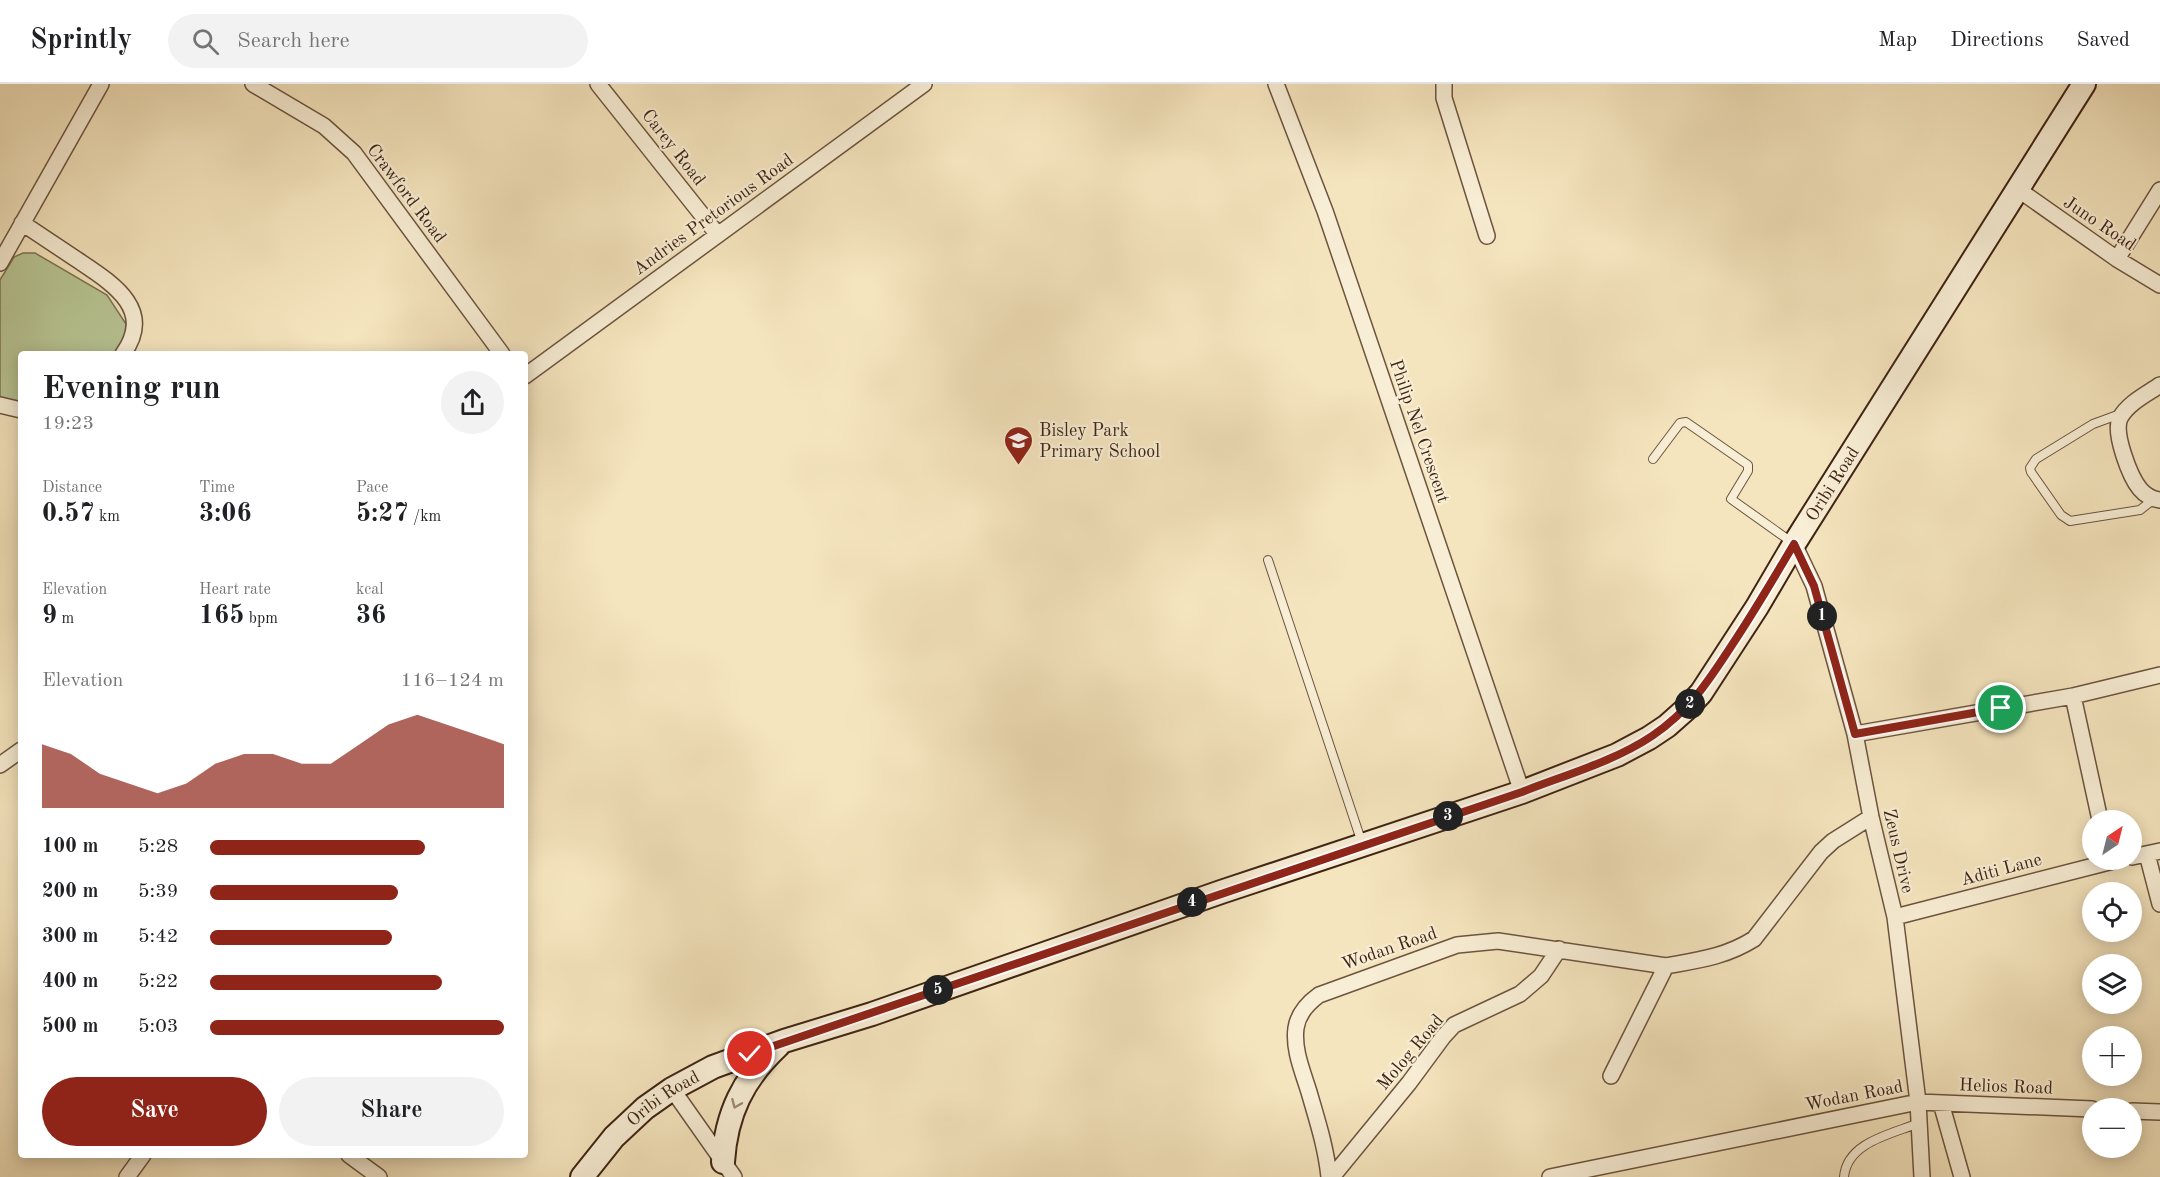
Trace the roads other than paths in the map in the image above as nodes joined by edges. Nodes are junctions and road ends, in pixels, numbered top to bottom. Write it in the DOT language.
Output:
graph roads {
  1 [pos="101,84"];
  2 [pos="253,84"];
  3 [pos="598,84"];
  4 [pos="924,84"];
  5 [pos="1275,84"];
  6 [pos="1444,84"];
  7 [pos="2084,84"];
  8 [pos="2019,190"];
  9 [pos="2160,190"];
  10 [pos="22,223"];
  11 [pos="718,235"];
  12 [pos="1486,236"];
  13 [pos="2117,259"];
  14 [pos="0,263"];
  15 [pos="2160,285"];
  16 [pos="125,351"];
  17 [pos="500,351"];
  18 [pos="528,374"];
  19 [pos="2160,386"];
  20 [pos="0,405"];
  21 [pos="18,409"];
  22 [pos="2124,413"];
  23 [pos="1653,459"];
  24 [pos="2157,500"];
  25 [pos="1794,544"];
  26 [pos="1268,560"];
  27 [pos="2160,675"];
  28 [pos="2073,696"];
  29 [pos="1855,734"];
  30 [pos="18,752"];
  31 [pos="0,765"];
  32 [pos="1522,792"];
  33 [pos="2098,810"];
  34 [pos="1870,817"];
  35 [pos="1363,845"];
  36 [pos="2146,854"];
  37 [pos="2082,868"];
  38 [pos="2160,904"];
  39 [pos="1894,917"];
  40 [pos="1559,949"];
  41 [pos="1666,966"];
  42 [pos="784,1041"];
  43 [pos="1611,1076"];
  44 [pos="672,1089"];
  45 [pos="1918,1102"];
  46 [pos="1941,1103"];
  47 [pos="2082,1109"];
  48 [pos="2142,1111"];
  49 [pos="2160,1112"];
  50 [pos="1919,1123"];
  51 [pos="141,1158"];
  52 [pos="353,1158"];
  53 [pos="728,1170"];
  54 [pos="127,1177"];
  55 [pos="379,1177"];
  56 [pos="582,1177"];
  57 [pos="1331,1177"];
  58 [pos="1550,1177"];
  59 [pos="1844,1177"];
  60 [pos="1922,1177"];
  61 [pos="1962,1177"];
  1 -- 10 [label="street"];
  2 -- 17 [label="street, Crawford Road"];
  3 -- 11 [label="street, Carey Road"];
  4 -- 11 [label="street, Andries Pretorious Road"];
  5 -- 32 [label="street, Philip Nel Crescent"];
  6 -- 12 [label="street"];
  7 -- 8 [label="street, Oribi Road"];
  8 -- 13 [label="street, Juno Road"];
  8 -- 25 [label="street, Oribi Road"];
  9 -- 13 [label="street"];
  10 -- 14 [label="street"];
  10 -- 16 [label="street"];
  11 -- 18 [label="street, Andries Pretorious Road"];
  13 -- 15 [label="street, Juno Road"];
  19 -- 22 [label="street"];
  20 -- 21 [label="street"];
  22 -- 24 [label="street"];
  22 -- 24 [label="lane"];
  23 -- 25 [label="lane"];
  25 -- 29 [label="street, Zeus Drive"];
  25 -- 32 [label="street, Oribi Road"];
  26 -- 35 [label="lane"];
  27 -- 28 [label="street"];
  28 -- 29 [label="street"];
  28 -- 33 [label="street"];
  29 -- 34 [label="street, Zeus Drive"];
  30 -- 31 [label="street"];
  32 -- 35 [label="street, Oribi Road"];
  34 -- 39 [label="street, Zeus Drive"];
  34 -- 41 [label="street, Wodan Road"];
  35 -- 42 [label="street, Oribi Road"];
  36 -- 38 [label="street"];
  37 -- 39 [label="street, Aditi Lane"];
  39 -- 45 [label="street, Zeus Drive"];
  40 -- 41 [label="street, Wodan Road"];
  40 -- 57 [label="street, Molog Road"];
  40 -- 57 [label="street, Wodan Road"];
  41 -- 43 [label="street"];
  42 -- 44 [label="street, Oribi Road"];
  42 -- 53 [label="street, one-way"];
  44 -- 53 [label="street"];
  44 -- 56 [label="street, Oribi Road"];
  45 -- 46 [label="street, Helios Road"];
  45 -- 50 [label="street, Zeus Drive"];
  45 -- 58 [label="street, Wodan Road"];
  46 -- 47 [label="street, Helios Road"];
  46 -- 61 [label="street"];
  48 -- 49 [label="street"];
  50 -- 59 [label="lane"];
  50 -- 60 [label="street, Zeus Drive"];
  51 -- 54 [label="street"];
  52 -- 55 [label="street"];
}
